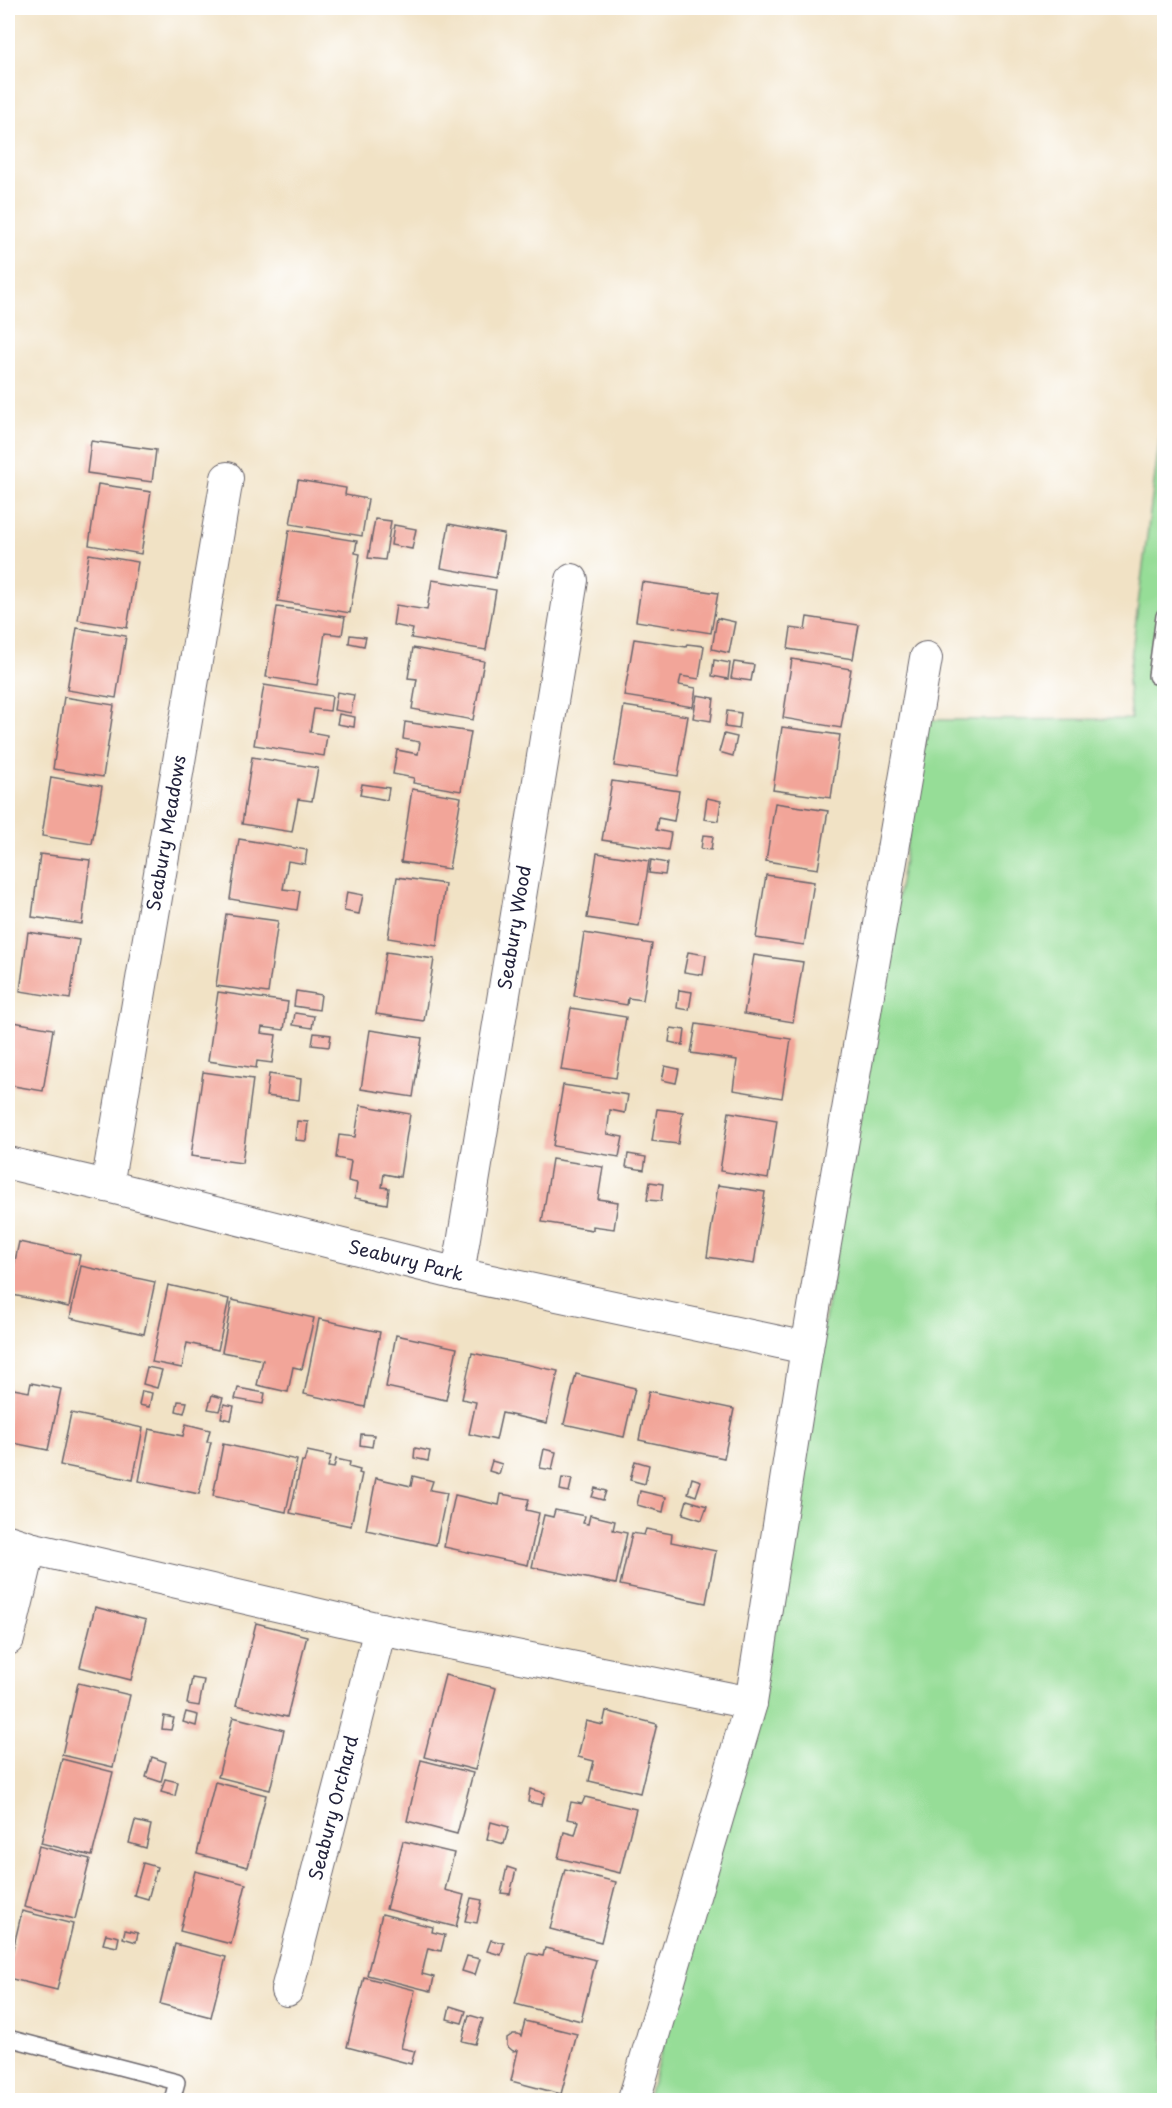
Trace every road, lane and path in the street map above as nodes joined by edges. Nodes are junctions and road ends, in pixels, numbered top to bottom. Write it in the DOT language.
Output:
graph roads {
  1 [pos="227,478"];
  2 [pos="572,580"];
  3 [pos="1164,616"];
  4 [pos="1163,636"];
  5 [pos="926,658"];
  6 [pos="1156,676"];
  7 [pos="8,1163"];
  8 [pos="107,1186"];
  9 [pos="458,1274"];
  10 [pos="807,1348"];
  11 [pos="19,1544"];
  12 [pos="380,1629"];
  13 [pos="8,1639"];
  14 [pos="751,1703"];
  15 [pos="287,1990"];
  16 [pos="8,2038"];
  17 [pos="172,2100"];
  18 [pos="634,2100"];
  1 -- 8 [label="street, Seabury Meadows"];
  2 -- 9 [label="street, Seabury Wood"];
  3 -- 4 [label="lane"];
  4 -- 6 [label="lane"];
  5 -- 10 [label="street"];
  7 -- 8 [label="street, Seabury Park"];
  8 -- 9 [label="street, Seabury Park"];
  9 -- 10 [label="street, Seabury Park"];
  10 -- 14 [label="street"];
  11 -- 12 [label="street"];
  11 -- 13 [label="street"];
  12 -- 14 [label="street"];
  12 -- 15 [label="street, Seabury Orchard"];
  14 -- 18 [label="street"];
  16 -- 17 [label="lane"];
}
